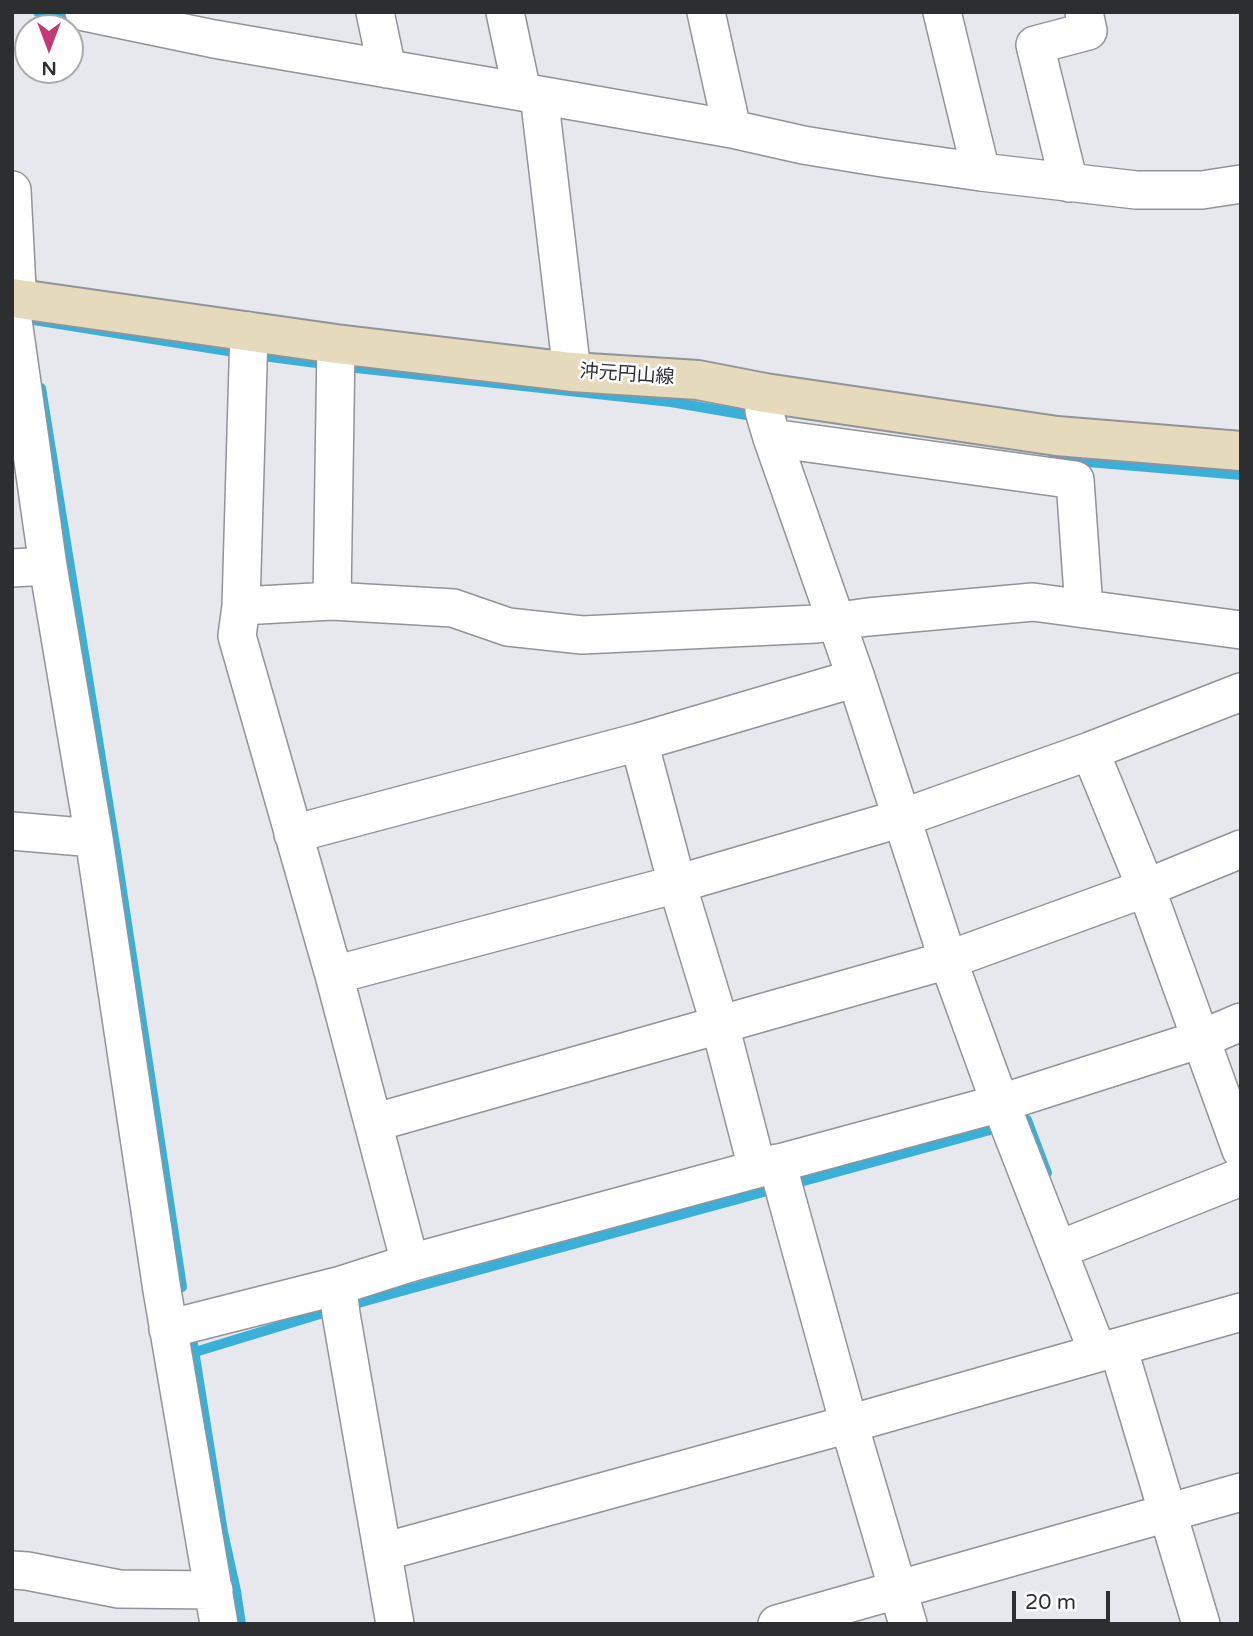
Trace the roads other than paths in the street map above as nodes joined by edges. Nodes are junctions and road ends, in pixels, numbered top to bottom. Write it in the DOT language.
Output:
graph roads {
  1 [pos="84,12"];
  2 [pos="375,12"];
  3 [pos="505,12"];
  4 [pos="706,12"];
  5 [pos="943,12"];
  6 [pos="1084,12"];
  7 [pos="211,26"];
  8 [pos="387,69"];
  9 [pos="531,94"];
  10 [pos="732,129"];
  11 [pos="981,172"];
  12 [pos="1069,183"];
  13 [pos="1241,184"];
  14 [pos="12,190"];
  15 [pos="14,307"];
  16 [pos="248,346"];
  17 [pos="335,357"];
  18 [pos="572,372"];
  19 [pos="768,418"];
  20 [pos="1241,451"];
  21 [pos="30,567"];
  22 [pos="332,601"];
  23 [pos="241,606"];
  24 [pos="1084,609"];
  25 [pos="836,622"];
  26 [pos="1241,630"];
  27 [pos="856,678"];
  28 [pos="1241,692"];
  29 [pos="639,742"];
  30 [pos="1090,751"];
  31 [pos="902,817"];
  32 [pos="12,831"];
  33 [pos="293,834"];
  34 [pos="94,838"];
  35 [pos="1241,849"];
  36 [pos="677,884"];
  37 [pos="1146,888"];
  38 [pos="948,960"];
  39 [pos="334,975"];
  40 [pos="1241,1022"];
  41 [pos="720,1025"];
  42 [pos="1201,1039"];
  43 [pos="1007,1118"];
  44 [pos="373,1123"];
  45 [pos="1241,1150"];
  46 [pos="775,1177"];
  47 [pos="1241,1177"];
  48 [pos="1068,1246"];
  49 [pos="410,1263"];
  50 [pos="340,1301"];
  51 [pos="1241,1312"];
  52 [pos="168,1329"];
  53 [pos="1108,1350"];
  54 [pos="849,1424"];
  55 [pos="1241,1492"];
  56 [pos="1167,1514"];
  57 [pos="383,1552"];
  58 [pos="12,1570"];
  59 [pos="217,1607"];
  60 [pos="903,1607"];
  61 [pos="395,1624"];
  62 [pos="777,1624"];
  63 [pos="1201,1624"];
  1 -- 7 [label="street"];
  2 -- 8 [label="street"];
  3 -- 9 [label="street"];
  4 -- 10 [label="street"];
  5 -- 11 [label="street"];
  6 -- 12 [label="street"];
  7 -- 8 [label="street"];
  8 -- 9 [label="street"];
  9 -- 10 [label="street"];
  9 -- 18 [label="street"];
  10 -- 11 [label="street"];
  11 -- 12 [label="street"];
  12 -- 13 [label="street"];
  14 -- 15 [label="street"];
  15 -- 16 [label="main road, 沖元円山線"];
  15 -- 21 [label="street"];
  16 -- 17 [label="main road, 沖元円山線"];
  16 -- 23 [label="street"];
  17 -- 18 [label="main road, 沖元円山線"];
  17 -- 22 [label="street"];
  18 -- 19 [label="main road, 沖元円山線"];
  19 -- 20 [label="main road, 沖元円山線"];
  19 -- 24 [label="street"];
  19 -- 25 [label="street"];
  21 -- 34 [label="street"];
  22 -- 23 [label="street"];
  22 -- 25 [label="street"];
  23 -- 33 [label="street"];
  24 -- 25 [label="street"];
  24 -- 26 [label="street"];
  25 -- 27 [label="street"];
  27 -- 29 [label="street"];
  27 -- 31 [label="street"];
  28 -- 30 [label="street"];
  29 -- 33 [label="street"];
  29 -- 36 [label="street"];
  30 -- 31 [label="street"];
  30 -- 37 [label="street"];
  31 -- 36 [label="street"];
  31 -- 38 [label="street"];
  32 -- 34 [label="street"];
  33 -- 39 [label="street"];
  34 -- 52 [label="street"];
  35 -- 37 [label="street"];
  36 -- 39 [label="street"];
  36 -- 41 [label="street"];
  37 -- 38 [label="street"];
  37 -- 42 [label="street"];
  38 -- 41 [label="street"];
  38 -- 43 [label="street"];
  39 -- 44 [label="street"];
  40 -- 42 [label="street"];
  41 -- 44 [label="street"];
  41 -- 46 [label="street"];
  42 -- 43 [label="street"];
  42 -- 45 [label="street"];
  43 -- 46 [label="street"];
  43 -- 48 [label="street"];
  44 -- 49 [label="street"];
  46 -- 49 [label="street"];
  46 -- 54 [label="street"];
  47 -- 48 [label="street"];
  48 -- 53 [label="street"];
  49 -- 50 [label="street"];
  50 -- 52 [label="street"];
  50 -- 57 [label="street"];
  51 -- 53 [label="street"];
  52 -- 59 [label="street"];
  53 -- 54 [label="street"];
  53 -- 56 [label="street"];
  54 -- 57 [label="street"];
  54 -- 60 [label="street"];
  55 -- 56 [label="street"];
  56 -- 60 [label="street"];
  56 -- 63 [label="street"];
  57 -- 61 [label="street"];
  58 -- 59 [label="street"];
  60 -- 62 [label="street"];
}
